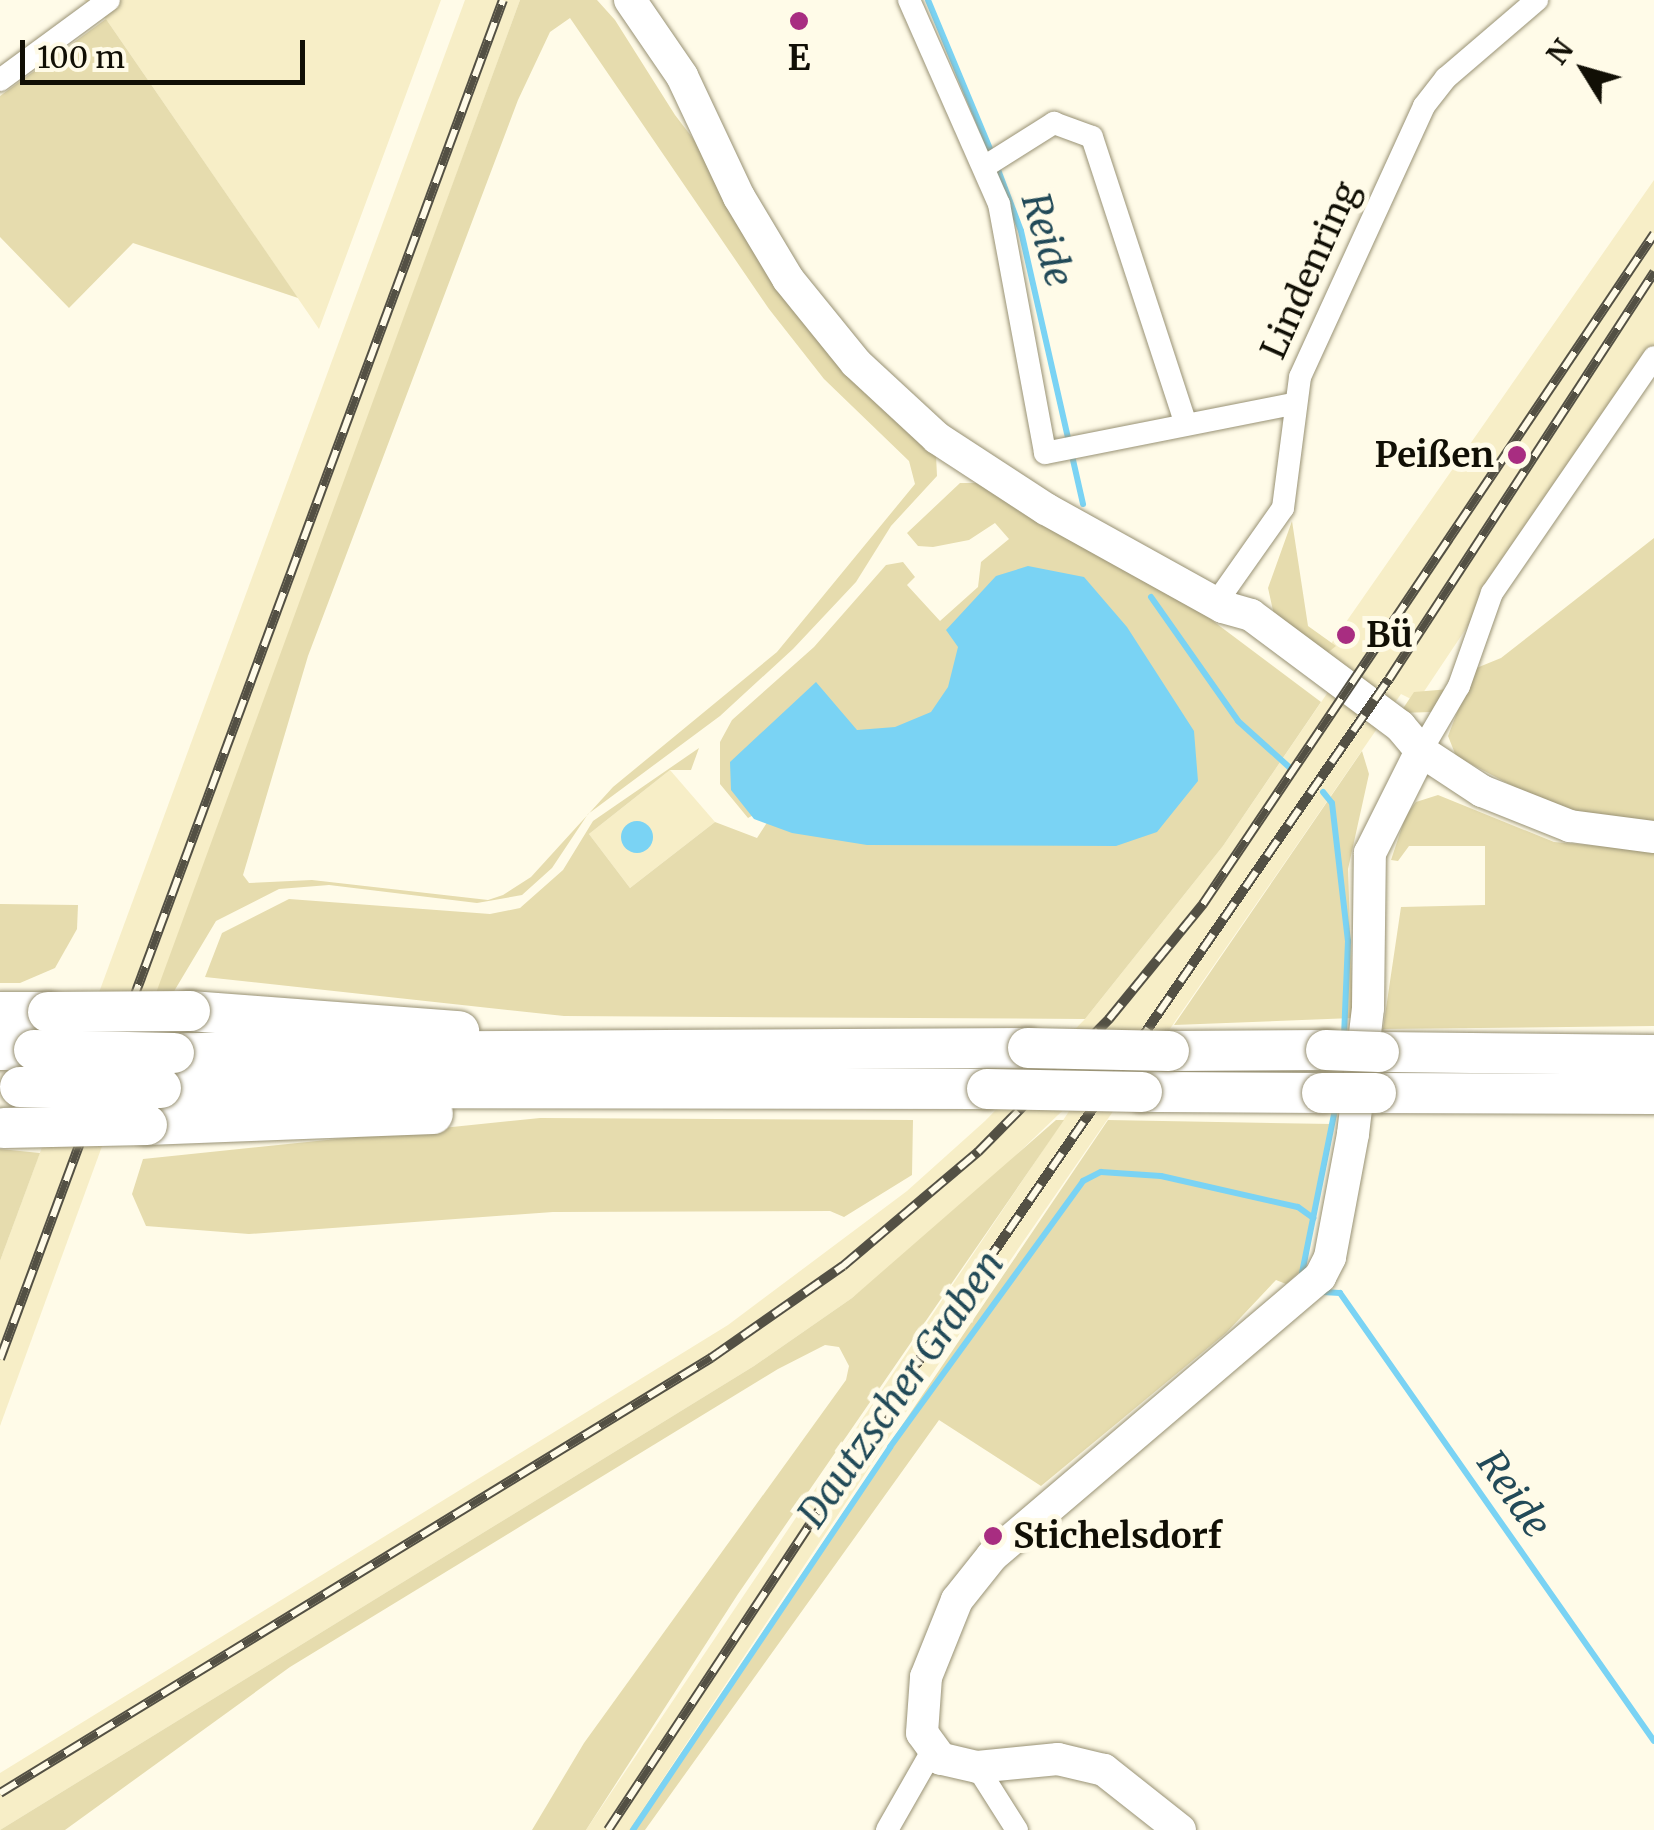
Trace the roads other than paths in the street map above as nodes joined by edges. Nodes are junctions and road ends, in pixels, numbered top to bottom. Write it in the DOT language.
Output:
graph roads {
  1 [pos="109,0"];
  2 [pos="630,0"];
  3 [pos="909,0"];
  4 [pos="1537,0"];
  5 [pos="0,80"];
  6 [pos="994,163"];
  7 [pos="1654,356"];
  8 [pos="1293,404"];
  9 [pos="1186,424"];
  10 [pos="1220,605"];
  11 [pos="1422,751"];
  12 [pos="1654,837"];
  13 [pos="0,1012"];
  14 [pos="722,1055"];
  15 [pos="1654,1055"];
  16 [pos="13,1069"];
  17 [pos="168,1070"];
  18 [pos="606,1090"];
  19 [pos="1654,1094"];
  20 [pos="2,1128"];
  21 [pos="932,1751"];
  22 [pos="977,1767"];
  23 [pos="887,1830"];
  24 [pos="1017,1830"];
  25 [pos="1180,1830"];
  1 -- 5 [label="street"];
  2 -- 10 [label="street"];
  3 -- 6 [label="street"];
  4 -- 8 [label="street, Lindenring"];
  6 -- 9 [label="street"];
  6 -- 9 [label="street"];
  7 -- 11 [label="street"];
  8 -- 9 [label="street"];
  8 -- 10 [label="street, Lindenring"];
  10 -- 11 [label="street"];
  11 -- 12 [label="street"];
  11 -- 21 [label="street"];
  13 -- 14 [label="highway, bridge"];
  14 -- 15 [label="highway, bridge"];
  14 -- 17 [label="highway"];
  16 -- 17 [label="highway, bridge"];
  17 -- 18 [label="highway"];
  18 -- 19 [label="highway, bridge"];
  18 -- 20 [label="highway, bridge"];
  21 -- 22 [label="street"];
  21 -- 23 [label="street"];
  22 -- 24 [label="street"];
  22 -- 25 [label="street"];
}
